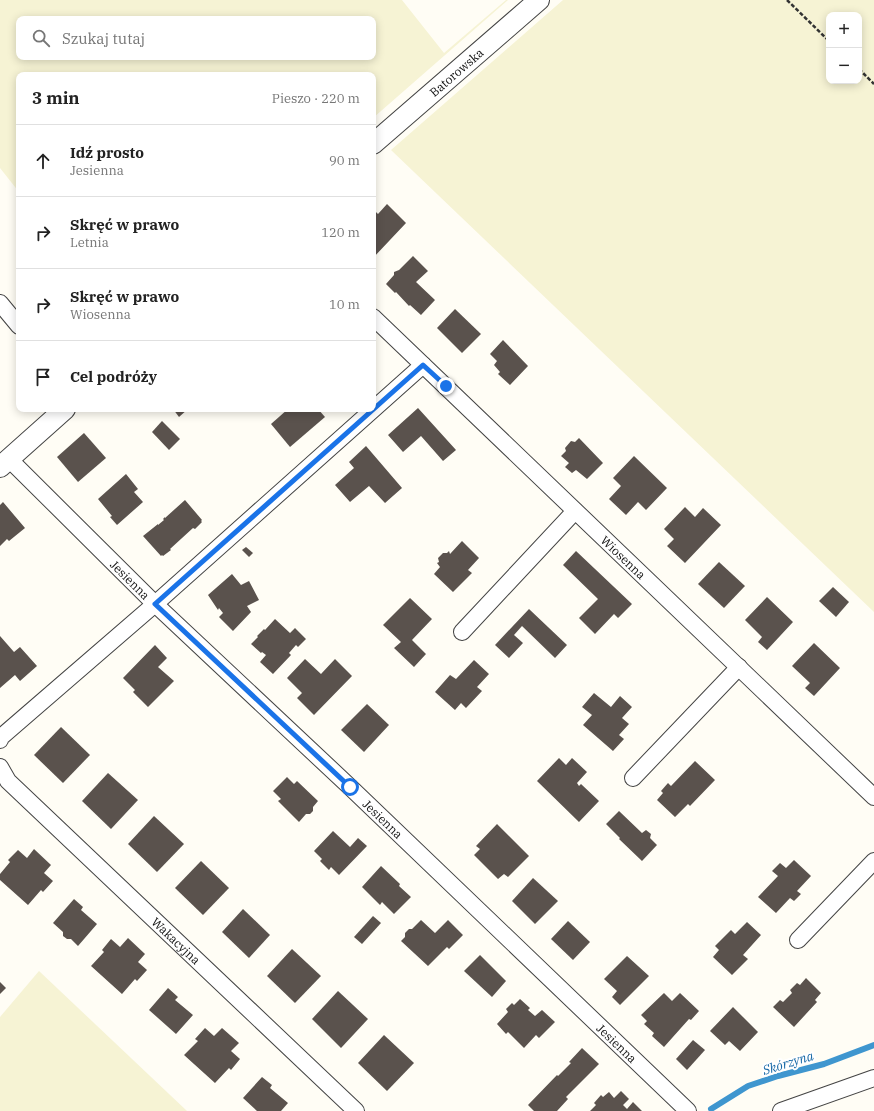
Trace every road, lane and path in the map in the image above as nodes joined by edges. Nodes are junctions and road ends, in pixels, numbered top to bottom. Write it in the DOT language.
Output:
graph roads {
  1 [pos="787,0"];
  2 [pos="528,4"];
  3 [pos="826,38"];
  4 [pos="862,73"];
  5 [pos="874,84"];
  6 [pos="376,141"];
  7 [pos="0,303"];
  8 [pos="376,320"];
  9 [pos="16,322"];
  10 [pos="423,365"];
  11 [pos="376,407"];
  12 [pos="62,412"];
  13 [pos="370,412"];
  14 [pos="5,463"];
  15 [pos="575,511"];
  16 [pos="155,604"];
  17 [pos="462,632"];
  18 [pos="739,667"];
  19 [pos="0,740"];
  20 [pos="0,767"];
  21 [pos="633,778"];
  22 [pos="874,797"];
  23 [pos="874,861"];
  24 [pos="798,940"];
  25 [pos="874,1078"];
  26 [pos="356,1111"];
  27 [pos="688,1111"];
  28 [pos="781,1111"];
  1 -- 3 [label="path"];
  2 -- 6 [label="street, Batorowska"];
  4 -- 5 [label="path"];
  7 -- 9 [label="street"];
  8 -- 10 [label="street, Wiosenna"];
  10 -- 11 [label="street"];
  10 -- 15 [label="street, Wiosenna"];
  12 -- 14 [label="street"];
  13 -- 16 [label="street"];
  14 -- 16 [label="street, Jesienna"];
  15 -- 17 [label="street"];
  15 -- 18 [label="street, Wiosenna"];
  16 -- 19 [label="street"];
  16 -- 27 [label="street, Jesienna"];
  18 -- 21 [label="street"];
  18 -- 22 [label="street, Wiosenna"];
  20 -- 26 [label="street, Wakacyjna"];
  23 -- 24 [label="street"];
  25 -- 28 [label="street"];
}
